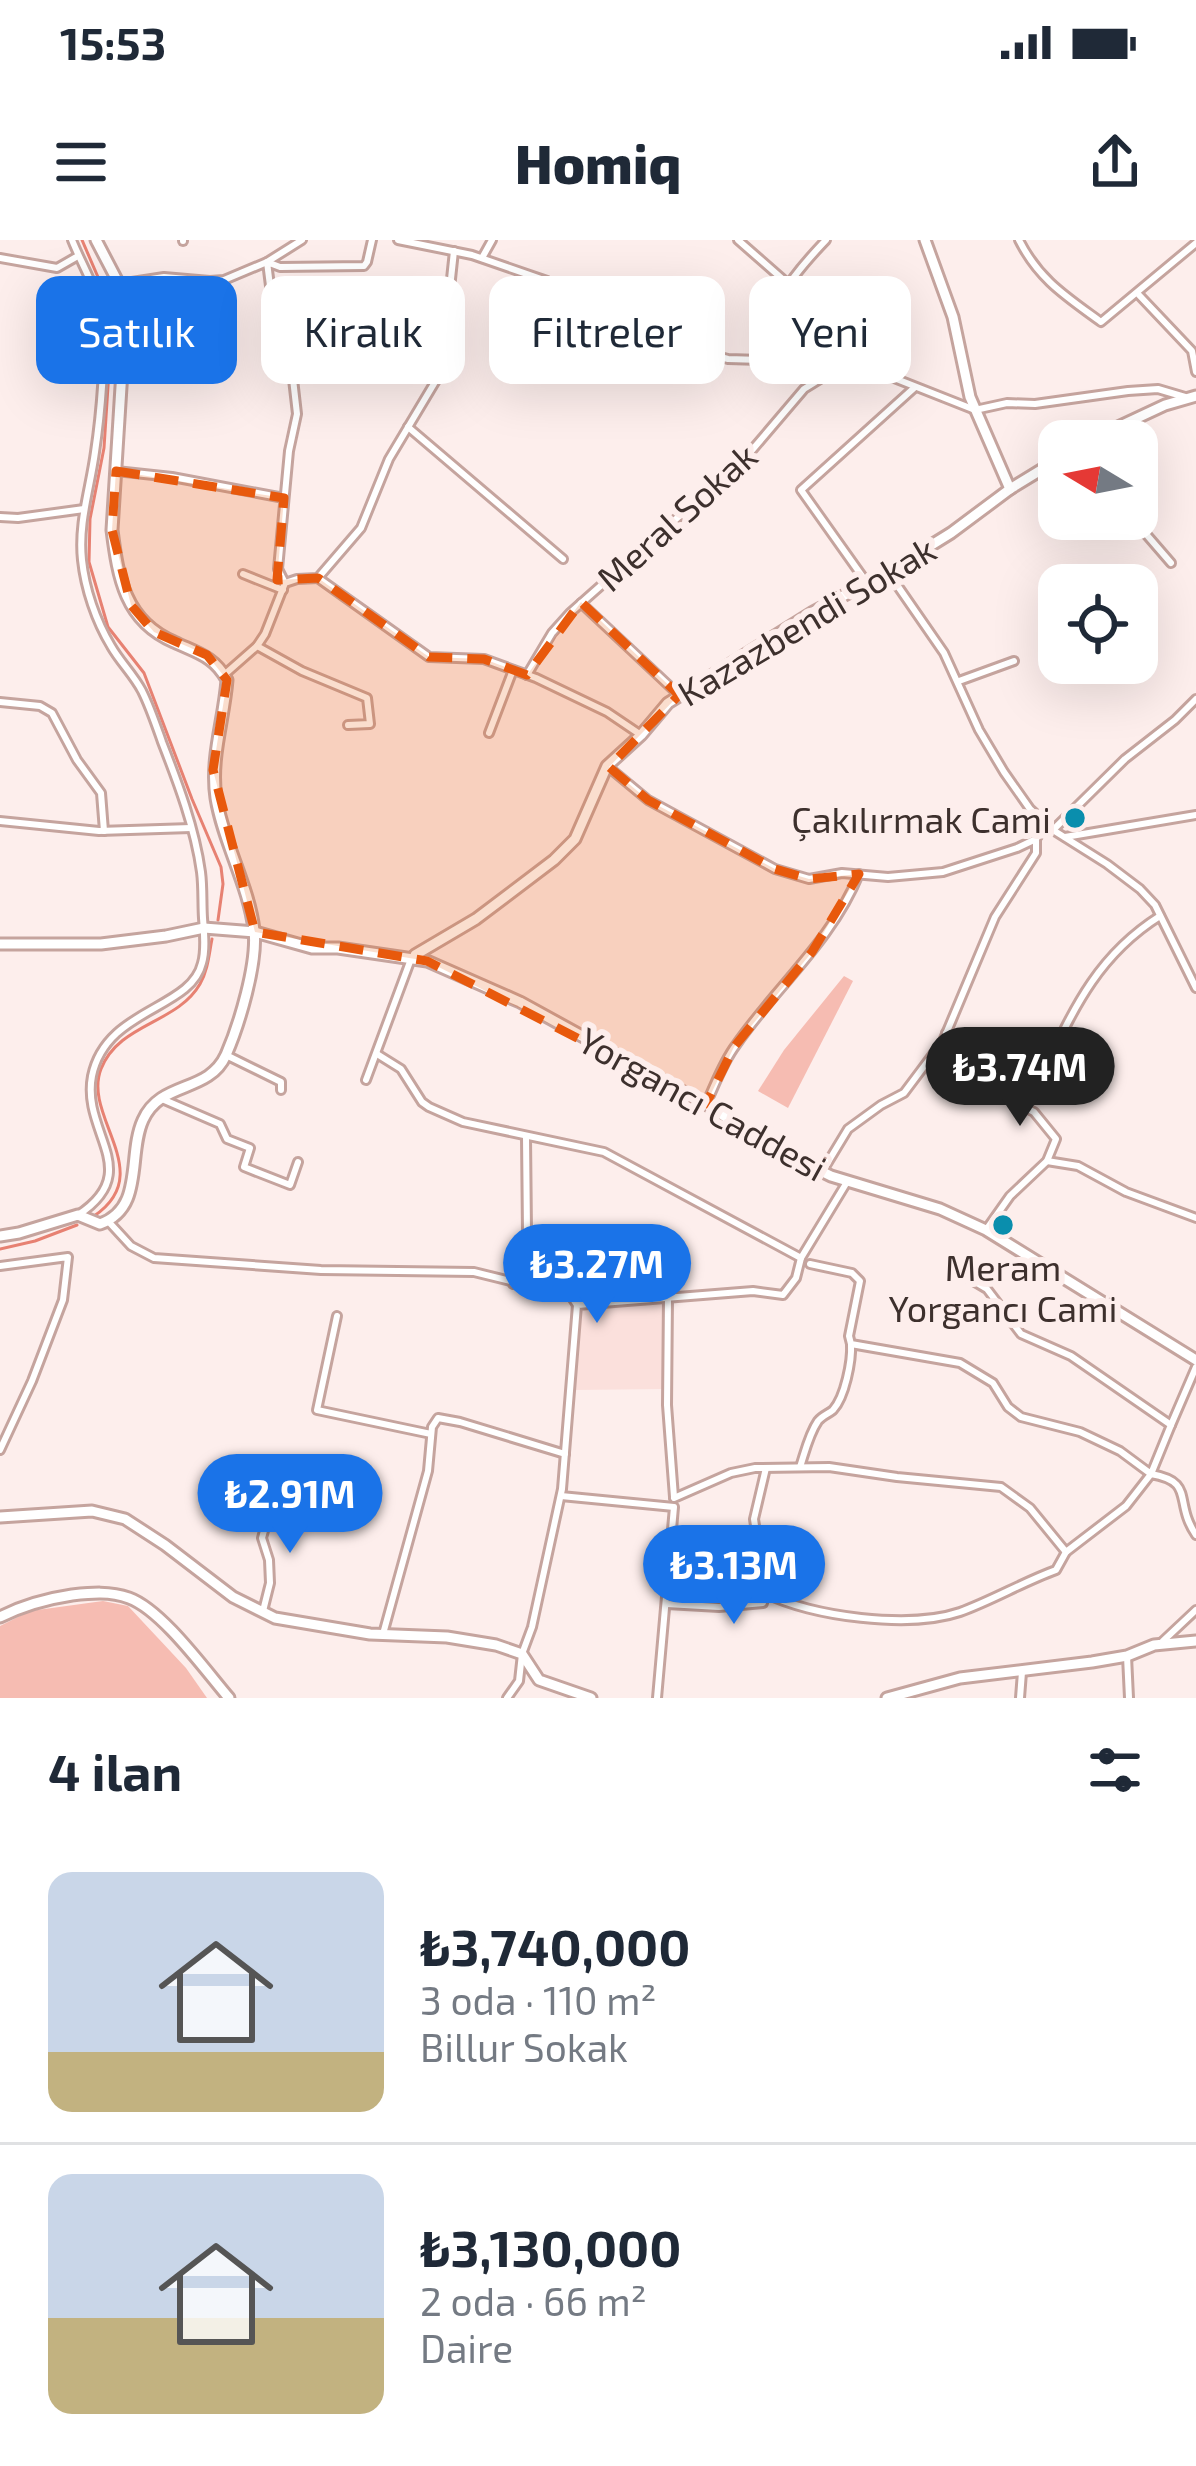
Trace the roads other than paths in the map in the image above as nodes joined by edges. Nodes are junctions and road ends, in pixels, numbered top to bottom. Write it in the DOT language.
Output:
graph roads {
  1 [pos="72,240"];
  2 [pos="96,240"];
  3 [pos="302,240"];
  4 [pos="372,240"];
  5 [pos="398,240"];
  6 [pos="492,240"];
  7 [pos="739,240"];
  8 [pos="826,240"];
  9 [pos="925,240"];
  10 [pos="1019,240"];
  11 [pos="1196,243"];
  12 [pos="454,251"];
  13 [pos="78,256"];
  14 [pos="0,258"];
  15 [pos="482,258"];
  16 [pos="267,262"];
  17 [pos="115,276"];
  18 [pos="234,276"];
  19 [pos="779,276"];
  20 [pos="793,276"];
  21 [pos="1138,295"];
  22 [pos="749,360"];
  23 [pos="1196,372"];
  24 [pos="121,384"];
  25 [pos="812,384"];
  26 [pos="909,384"];
  27 [pos="916,387"];
  28 [pos="1192,397"];
  29 [pos="975,410"];
  30 [pos="1130,420"];
  31 [pos="408,427"];
  32 [pos="116,471"];
  33 [pos="1038,472"];
  34 [pos="1010,489"];
  35 [pos="284,498"];
  36 [pos="84,509"];
  37 [pos="0,517"];
  38 [pos="1151,540"];
  39 [pos="563,559"];
  40 [pos="1171,563"];
  41 [pos="888,572"];
  42 [pos="243,574"];
  43 [pos="318,578"];
  44 [pos="867,583"];
  45 [pos="284,586"];
  46 [pos="581,602"];
  47 [pos="257,646"];
  48 [pos="1014,661"];
  49 [pos="513,670"];
  50 [pos="224,674"];
  51 [pos="527,675"];
  52 [pos="959,681"];
  53 [pos="679,695"];
  54 [pos="0,702"];
  55 [pos="1192,702"];
  56 [pos="1196,715"];
  57 [pos="348,725"];
  58 [pos="489,733"];
  59 [pos="640,735"];
  60 [pos="607,766"];
  61 [pos="1196,815"];
  62 [pos="0,821"];
  63 [pos="1050,827"];
  64 [pos="190,828"];
  65 [pos="104,831"];
  66 [pos="1065,837"];
  67 [pos="1036,839"];
  68 [pos="859,874"];
  69 [pos="1160,916"];
  70 [pos="204,928"];
  71 [pos="255,932"];
  72 [pos="0,944"];
  73 [pos="412,957"];
  74 [pos="1194,976"];
  75 [pos="1196,988"];
  76 [pos="946,1033"];
  77 [pos="377,1054"];
  78 [pos="226,1055"];
  79 [pos="366,1080"];
  80 [pos="281,1090"];
  81 [pos="159,1098"];
  82 [pos="706,1105"];
  83 [pos="1026,1108"];
  84 [pos="526,1137"];
  85 [pos="1047,1161"];
  86 [pos="298,1162"];
  87 [pos="822,1172"];
  88 [pos="847,1182"];
  89 [pos="78,1215"];
  90 [pos="1196,1218"];
  91 [pos="108,1221"];
  92 [pos="986,1231"];
  93 [pos="0,1236"];
  94 [pos="801,1258"];
  95 [pos="810,1264"];
  96 [pos="0,1266"];
  97 [pos="970,1279"];
  98 [pos="513,1284"];
  99 [pos="668,1298"];
  100 [pos="578,1305"];
  101 [pos="337,1316"];
  102 [pos="851,1344"];
  103 [pos="1196,1364"];
  104 [pos="1171,1426"];
  105 [pos="431,1434"];
  106 [pos="0,1450"];
  107 [pos="565,1454"];
  108 [pos="800,1467"];
  109 [pos="766,1468"];
  110 [pos="1151,1474"];
  111 [pos="274,1492"];
  112 [pos="560,1496"];
  113 [pos="674,1503"];
  114 [pos="0,1517"];
  115 [pos="1196,1535"];
  116 [pos="1066,1552"];
  117 [pos="764,1593"];
  118 [pos="667,1604"];
  119 [pos="1196,1610"];
  120 [pos="262,1611"];
  121 [pos="0,1619"];
  122 [pos="382,1634"];
  123 [pos="1196,1641"];
  124 [pos="1154,1645"];
  125 [pos="522,1654"];
  126 [pos="1127,1656"];
  127 [pos="1022,1670"];
  128 [pos="226,1698"];
  129 [pos="507,1698"];
  130 [pos="591,1698"];
  131 [pos="657,1698"];
  132 [pos="886,1698"];
  133 [pos="1020,1698"];
  134 [pos="1129,1698"];
  1 -- 13 [label="street"];
  2 -- 17 [label="street"];
  3 -- 16 [label="street"];
  4 -- 16 [label="street"];
  5 -- 12 [label="street"];
  6 -- 15 [label="street"];
  7 -- 19 [label="street"];
  8 -- 20 [label="street"];
  9 -- 29 [label="street"];
  10 -- 21 [label="street"];
  11 -- 21 [label="street"];
  12 -- 15 [label="street"];
  12 -- 31 [label="street"];
  13 -- 14 [label="street"];
  13 -- 36 [label="street"];
  15 -- 22 [label="street"];
  16 -- 18 [label="street"];
  16 -- 35 [label="street"];
  21 -- 23 [label="street"];
  24 -- 32 [label="street"];
  25 -- 46 [label="street, Meral Sokak"];
  26 -- 27 [label="street"];
  27 -- 29 [label="street"];
  27 -- 44 [label="street"];
  28 -- 29 [label="street"];
  28 -- 30 [label="street"];
  29 -- 34 [label="street"];
  31 -- 39 [label="street"];
  31 -- 43 [label="street"];
  32 -- 35 [label="street"];
  32 -- 50 [label="street"];
  33 -- 34 [label="street, Kazazbendi Sokak"];
  34 -- 41 [label="street, Kazazbendi Sokak"];
  35 -- 45 [label="street"];
  36 -- 37 [label="street"];
  36 -- 64 [label="street"];
  38 -- 40 [label="street"];
  41 -- 44 [label="street, Kazazbendi Sokak"];
  41 -- 52 [label="street"];
  42 -- 45 [label="street"];
  43 -- 45 [label="street"];
  43 -- 49 [label="street"];
  44 -- 53 [label="street, Kazazbendi Sokak"];
  45 -- 47 [label="street"];
  46 -- 51 [label="street, Meral Sokak"];
  46 -- 53 [label="street"];
  47 -- 50 [label="street"];
  47 -- 57 [label="street"];
  48 -- 52 [label="street"];
  49 -- 51 [label="street"];
  49 -- 58 [label="street"];
  50 -- 71 [label="street"];
  51 -- 59 [label="street"];
  52 -- 63 [label="street"];
  53 -- 59 [label="street, Kazazbendi Sokak"];
  54 -- 65 [label="street"];
  55 -- 56 [label="street"];
  55 -- 63 [label="street"];
  59 -- 60 [label="street, Kazazbendi Sokak"];
  60 -- 68 [label="street"];
  60 -- 73 [label="street, Kazazbendi Sokak"];
  61 -- 66 [label="street"];
  62 -- 65 [label="street"];
  63 -- 66 [label="street"];
  63 -- 67 [label="street"];
  64 -- 65 [label="street"];
  64 -- 70 [label="street"];
  66 -- 69 [label="street"];
  67 -- 68 [label="street"];
  67 -- 76 [label="street"];
  68 -- 82 [label="street"];
  69 -- 74 [label="street"];
  69 -- 83 [label="street"];
  70 -- 71 [label="street, Yorgancı Caddesi"];
  70 -- 72 [label="street, Yorgancı Caddesi"];
  70 -- 89 [label="street"];
  71 -- 73 [label="street, Yorgancı Caddesi"];
  71 -- 78 [label="street"];
  73 -- 77 [label="street"];
  73 -- 82 [label="street, Yorgancı Caddesi"];
  74 -- 75 [label="street"];
  76 -- 83 [label="street"];
  76 -- 87 [label="street"];
  77 -- 79 [label="street"];
  77 -- 84 [label="street"];
  78 -- 80 [label="street"];
  78 -- 81 [label="street"];
  81 -- 86 [label="street"];
  81 -- 91 [label="street"];
  82 -- 87 [label="street, Yorgancı Caddesi"];
  83 -- 85 [label="street"];
  84 -- 94 [label="street"];
  84 -- 98 [label="street"];
  85 -- 90 [label="street"];
  85 -- 92 [label="street"];
  87 -- 88 [label="street, Yorgancı Caddesi"];
  88 -- 92 [label="street, Yorgancı Caddesi"];
  88 -- 94 [label="street"];
  89 -- 91 [label="street"];
  89 -- 93 [label="street"];
  91 -- 98 [label="street"];
  92 -- 103 [label="street, Yorgancı Caddesi"];
  94 -- 99 [label="street"];
  95 -- 102 [label="street"];
  96 -- 106 [label="street"];
  97 -- 104 [label="street"];
  98 -- 100 [label="street"];
  99 -- 100 [label="street"];
  99 -- 113 [label="street"];
  100 -- 107 [label="street"];
  101 -- 105 [label="street"];
  102 -- 108 [label="street"];
  102 -- 110 [label="street"];
  103 -- 104 [label="street"];
  104 -- 110 [label="street"];
  105 -- 107 [label="street"];
  105 -- 122 [label="street"];
  107 -- 112 [label="street"];
  108 -- 109 [label="street"];
  108 -- 116 [label="street"];
  109 -- 113 [label="street"];
  109 -- 117 [label="street"];
  110 -- 115 [label="street"];
  110 -- 116 [label="street"];
  111 -- 120 [label="street"];
  112 -- 113 [label="street"];
  112 -- 125 [label="street"];
  113 -- 118 [label="street"];
  114 -- 120 [label="street"];
  116 -- 117 [label="street"];
  117 -- 118 [label="street"];
  118 -- 131 [label="street"];
  119 -- 124 [label="street"];
  120 -- 122 [label="street"];
  121 -- 128 [label="street"];
  122 -- 125 [label="street"];
  123 -- 124 [label="street"];
  124 -- 126 [label="street"];
  125 -- 129 [label="street"];
  125 -- 130 [label="street"];
  126 -- 127 [label="street"];
  126 -- 134 [label="street"];
  127 -- 132 [label="street"];
  127 -- 133 [label="street"];
}
